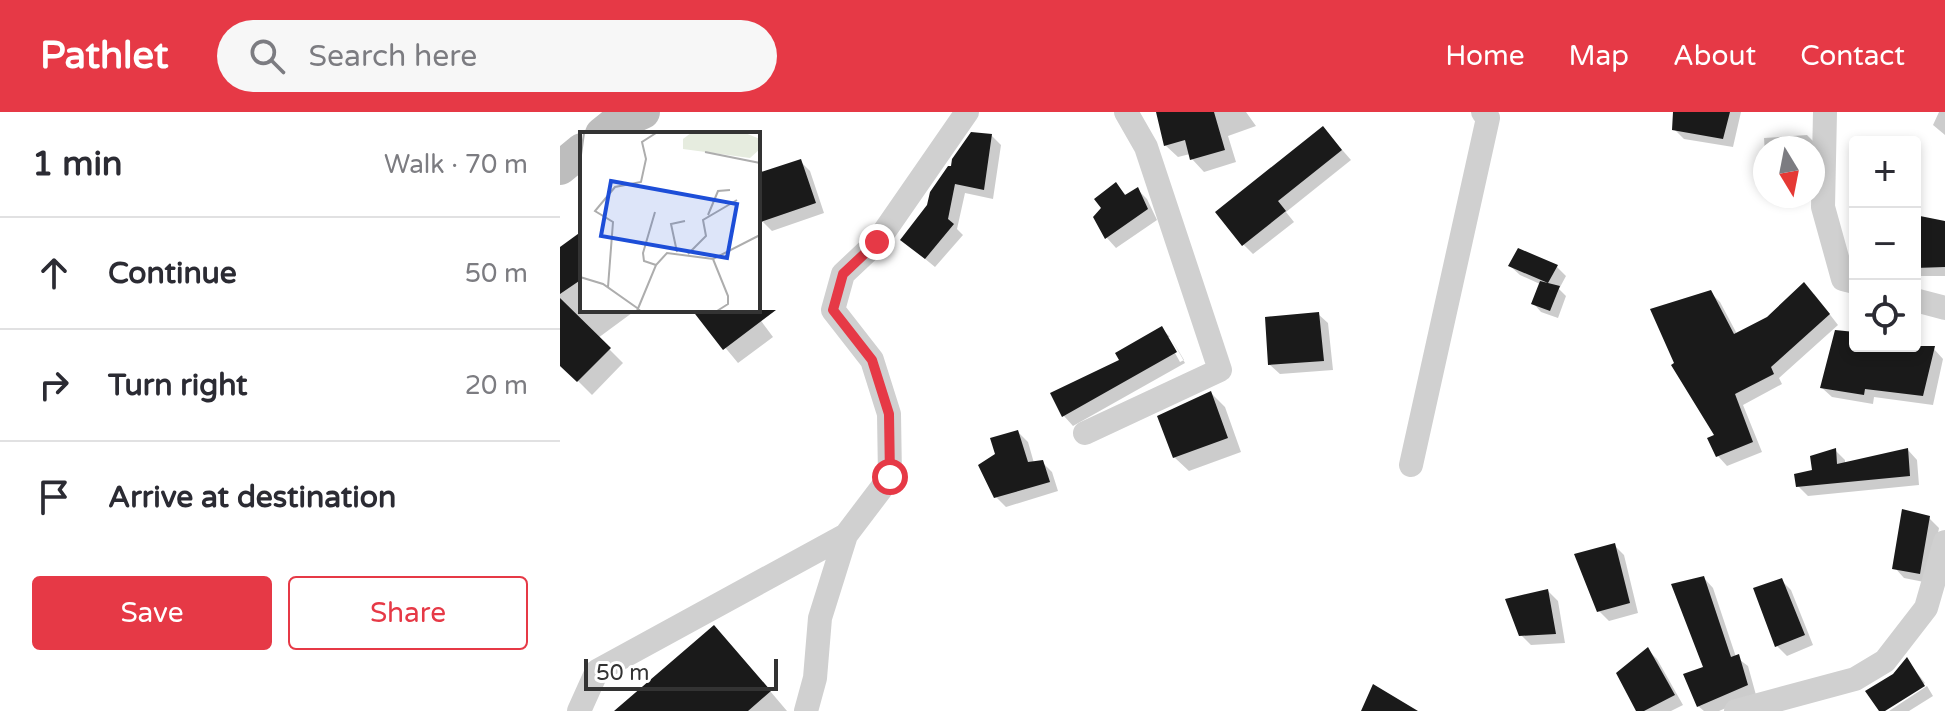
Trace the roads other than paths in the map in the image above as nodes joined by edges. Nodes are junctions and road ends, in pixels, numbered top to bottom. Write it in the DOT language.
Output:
graph roads {
  1 [pos="643,112"];
  2 [pos="967,112"];
  3 [pos="1126,112"];
  4 [pos="1483,112"];
  5 [pos="1825,112"];
  6 [pos="604,132"];
  7 [pos="580,152"];
  8 [pos="560,168"];
  9 [pos="1849,280"];
  10 [pos="1921,302"];
  11 [pos="1945,308"];
  12 [pos="1085,433"];
  13 [pos="1411,465"];
  14 [pos="846,535"];
  15 [pos="1945,542"];
  16 [pos="579,711"];
  17 [pos="806,711"];
  18 [pos="1736,711"];
  1 -- 6 [label="main road"];
  2 -- 14 [label="street"];
  3 -- 12 [label="street"];
  4 -- 13 [label="street"];
  5 -- 9 [label="street"];
  7 -- 8 [label="main road"];
  10 -- 11 [label="street"];
  14 -- 16 [label="street"];
  14 -- 17 [label="street"];
  15 -- 18 [label="street"];
}
